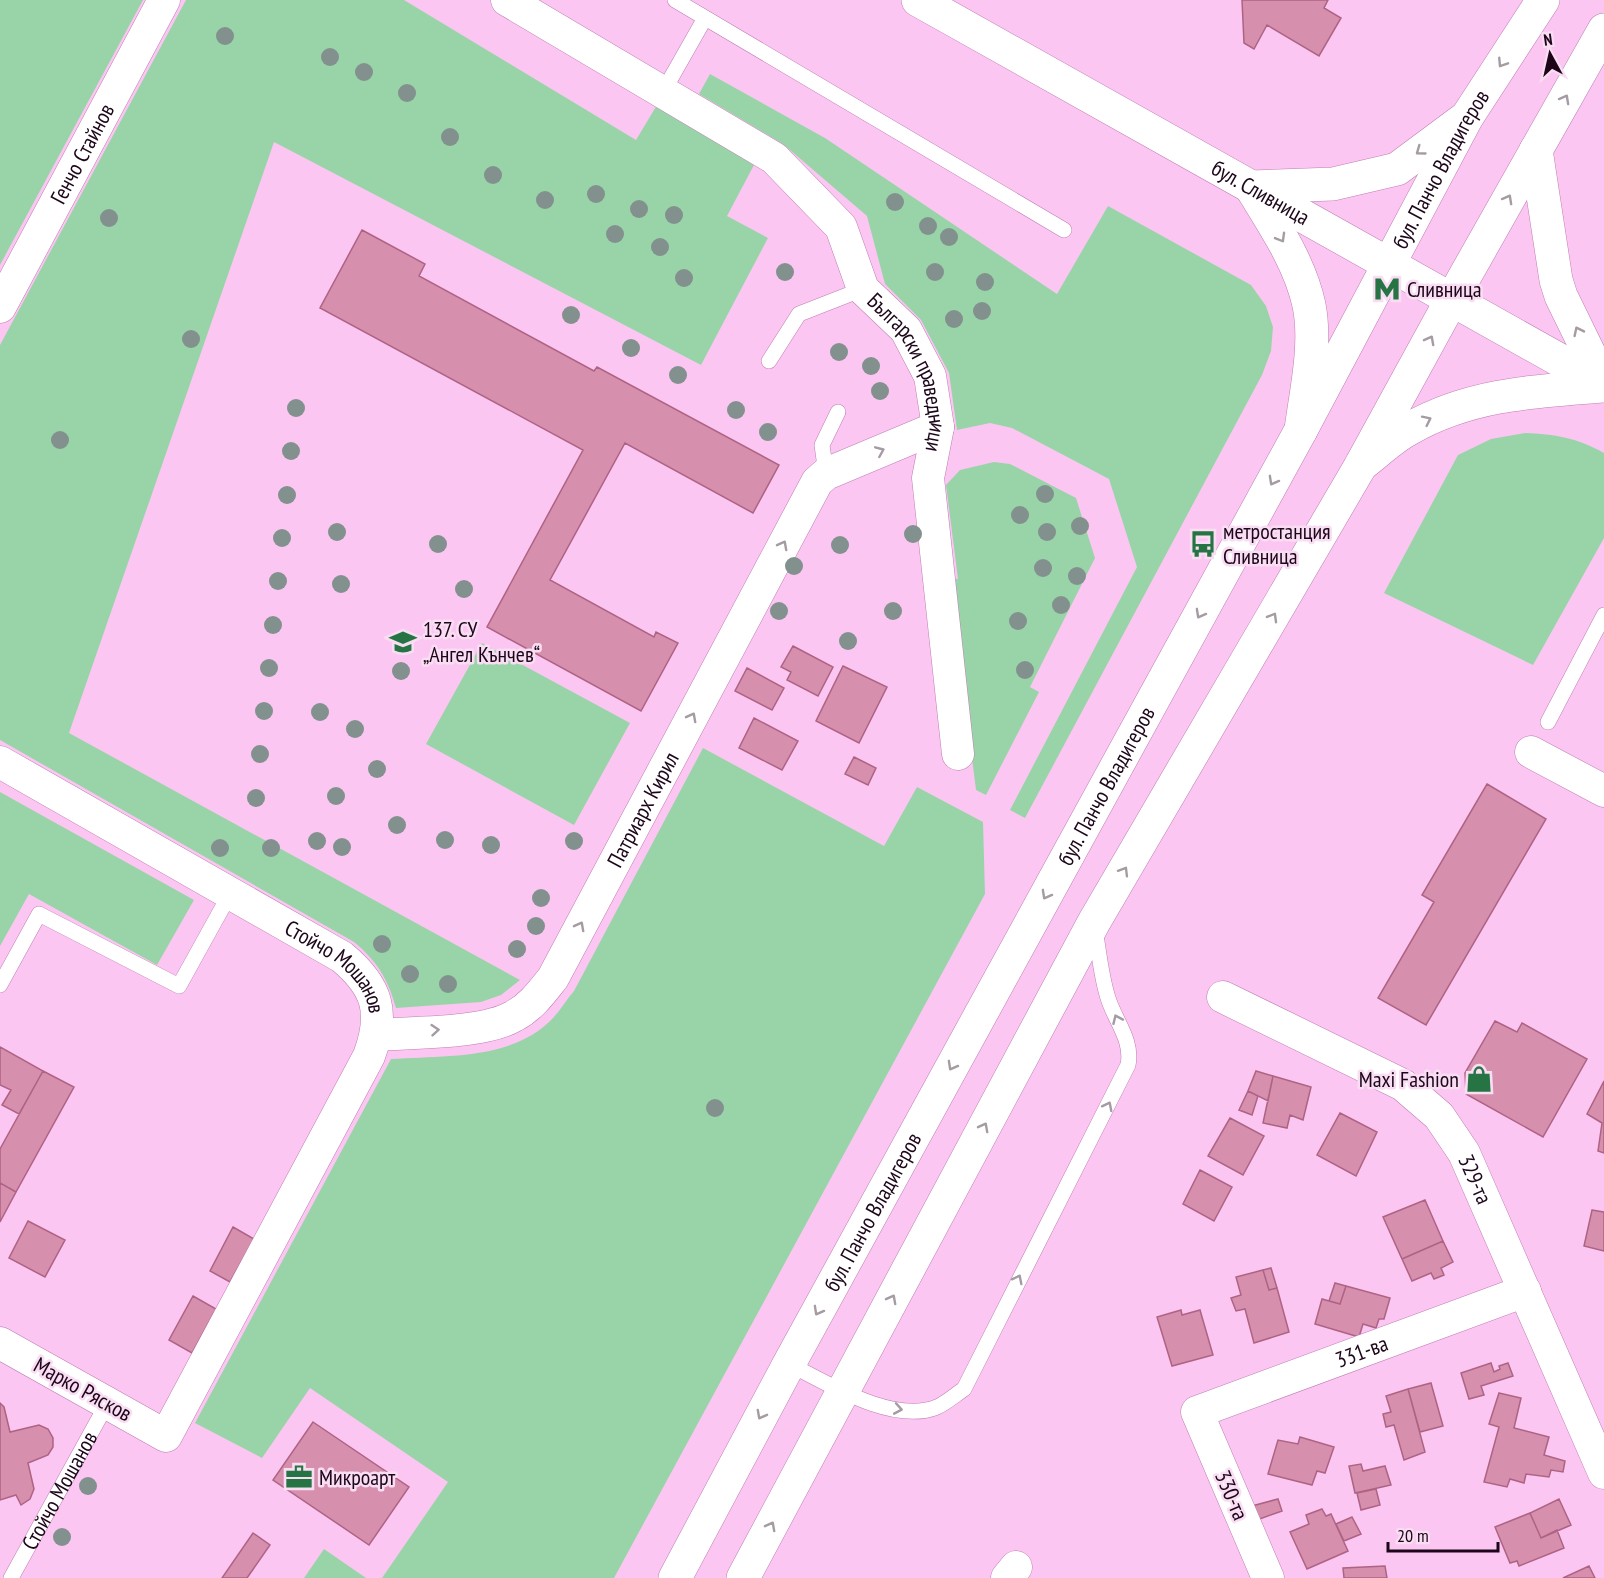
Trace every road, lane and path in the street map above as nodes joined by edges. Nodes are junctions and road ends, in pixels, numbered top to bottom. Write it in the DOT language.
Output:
graph roads {
  1 [pos="164,0"];
  2 [pos="507,0"];
  3 [pos="675,0"];
  4 [pos="918,0"];
  5 [pos="1544,0"];
  6 [pos="705,18"];
  7 [pos="1604,30"];
  8 [pos="663,93"];
  9 [pos="1467,117"];
  10 [pos="1536,150"];
  11 [pos="1252,187"];
  12 [pos="1064,230"];
  13 [pos="1389,264"];
  14 [pos="863,289"];
  15 [pos="1452,299"];
  16 [pos="0,307"];
  17 [pos="769,361"];
  18 [pos="1604,385"];
  19 [pos="838,412"];
  20 [pos="938,427"];
  21 [pos="1301,430"];
  22 [pos="1361,465"];
  23 [pos="826,474"];
  24 [pos="1604,615"];
  25 [pos="1548,722"];
  26 [pos="1531,752"];
  27 [pos="958,754"];
  28 [pos="0,762"];
  29 [pos="1604,791"];
  30 [pos="231,892"];
  31 [pos="1094,922"];
  32 [pos="0,985"];
  33 [pos="1223,997"];
  34 [pos="376,1035"];
  35 [pos="1525,1291"];
  36 [pos="0,1343"];
  37 [pos="789,1364"];
  38 [pos="842,1391"];
  39 [pos="108,1402"];
  40 [pos="1197,1412"];
  41 [pos="1596,1435"];
  42 [pos="166,1436"];
  43 [pos="1604,1473"];
  44 [pos="11,1578"];
  45 [pos="675,1578"];
  46 [pos="743,1578"];
  47 [pos="1268,1578"];
  1 -- 16 [label="street, Генчо Стайнов"];
  2 -- 8 [label="street, Български праведници"];
  3 -- 6 [label="lane"];
  4 -- 11 [label="main road, бул. Сливница"];
  5 -- 9 [label="main road, бул. Панчо Владигеров, one-way"];
  6 -- 8 [label="lane"];
  6 -- 12 [label="lane"];
  10 -- 7 [label="main road, one-way"];
  8 -- 14 [label="street, Български праведници"];
  9 -- 11 [label="main road, one-way"];
  9 -- 13 [label="main road, бул. Панчо Владигеров"];
  15 -- 10 [label="main road, one-way"];
  18 -- 10 [label="main road, one-way"];
  11 -- 13 [label="main road, бул. Сливница"];
  11 -- 21 [label="main road, one-way"];
  13 -- 15 [label="main road, бул. Сливница"];
  13 -- 21 [label="main road, бул. Панчо Владигеров"];
  14 -- 17 [label="lane"];
  14 -- 20 [label="street, Български праведници"];
  15 -- 18 [label="main road, бул. Сливница"];
  22 -- 15 [label="main road, one-way"];
  22 -- 18 [label="main road, one-way"];
  19 -- 23 [label="lane"];
  23 -- 20 [label="street, one-way"];
  20 -- 27 [label="street, Български праведници"];
  21 -- 37 [label="main road, бул. Панчо Владигеров, one-way"];
  31 -- 22 [label="main road, one-way"];
  34 -- 23 [label="street, Патриарх Кирил, one-way"];
  24 -- 25 [label="lane"];
  26 -- 29 [label="street"];
  28 -- 30 [label="street, Стойчо Мошанов"];
  30 -- 32 [label="lane"];
  30 -- 34 [label="street, Стойчо Мошанов"];
  38 -- 31 [label="main road, one-way"];
  38 -- 31 [label="lane, one-way"];
  33 -- 35 [label="street, 329-та"];
  34 -- 42 [label="street, Стойчо Мошанов"];
  35 -- 40 [label="street, 331-ва"];
  35 -- 41 [label="street, 329-та"];
  36 -- 39 [label="street, Марко Рясков"];
  37 -- 38 [label="lane"];
  37 -- 45 [label="main road, бул. Панчо Владигеров, one-way"];
  46 -- 38 [label="main road, one-way"];
  39 -- 42 [label="street, Марко Рясков"];
  39 -- 44 [label="lane, Стойчо Мошанов"];
  40 -- 47 [label="street, 330-та"];
  41 -- 43 [label="street, 329-та"];
}
